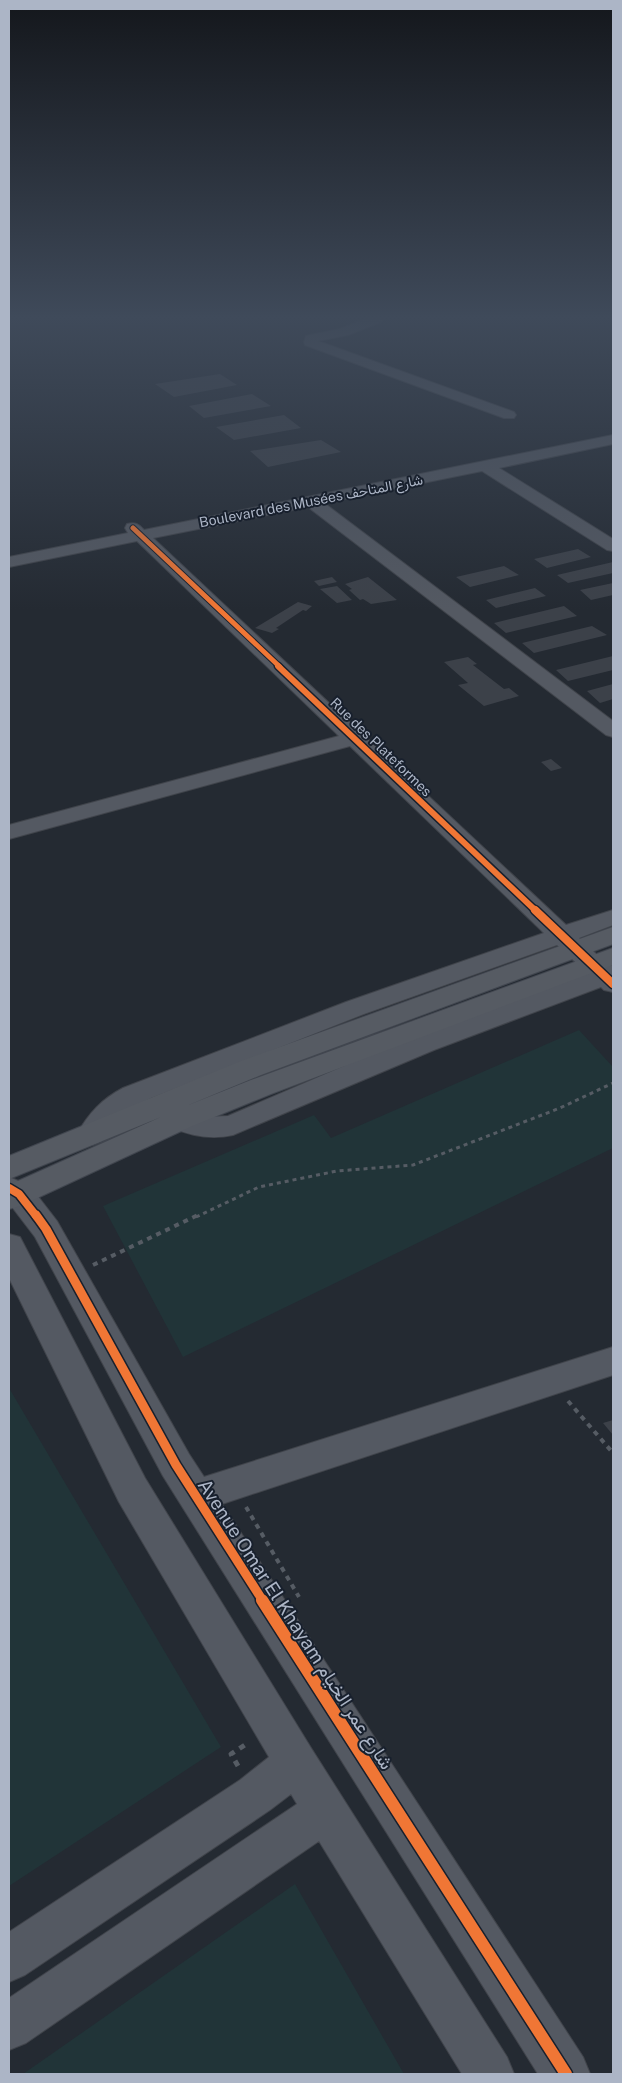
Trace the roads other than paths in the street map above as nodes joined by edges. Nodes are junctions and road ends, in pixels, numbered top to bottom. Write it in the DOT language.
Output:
graph roads {
  1 [pos="613,432"];
  2 [pos="613,440"];
  3 [pos="485,466"];
  4 [pos="312,502"];
  5 [pos="137,531"];
  6 [pos="613,546"];
  7 [pos="9,553"];
  8 [pos="9,562"];
  9 [pos="613,731"];
  10 [pos="354,738"];
  11 [pos="9,832"];
  12 [pos="613,917"];
  13 [pos="613,935"];
  14 [pos="596,962"];
  15 [pos="11,1178"];
  16 [pos="9,1246"];
  17 [pos="613,1361"];
  18 [pos="196,1496"];
  19 [pos="296,1763"];
  20 [pos="326,1810"];
  21 [pos="9,1959"];
  22 [pos="9,2026"];
  23 [pos="490,2074"];
  24 [pos="566,2074"];
  1 -- 5 [label="street, Boulevard des Musées شارع المتاحف"];
  2 -- 3 [label="street, Boulevard des Musées شارع المتاحف"];
  3 -- 4 [label="street, Boulevard des Musées شارع المتاحف"];
  3 -- 6 [label="street"];
  4 -- 5 [label="street, Boulevard des Musées شارع المتاحف"];
  4 -- 9 [label="street"];
  5 -- 7 [label="street, Boulevard des Musées شارع المتاحف"];
  5 -- 8 [label="street, Boulevard des Musées شارع المتاحف"];
  5 -- 10 [label="street, Rue des Plateformes"];
  10 -- 11 [label="street"];
  10 -- 14 [label="street, Rue des Plateformes"];
  12 -- 14 [label="street"];
  13 -- 14 [label="main road"];
  14 -- 15 [label="main road"];
  14 -- 15 [label="main road"];
  15 -- 18 [label="street, Avenue Omar El Khayam شارع عمر الخيام"];
  16 -- 19 [label="street"];
  17 -- 18 [label="street"];
  18 -- 24 [label="street, Avenue Omar El Khayam شارع عمر الخيام"];
  19 -- 20 [label="street"];
  19 -- 21 [label="street"];
  20 -- 22 [label="street"];
  20 -- 23 [label="street"];
}
